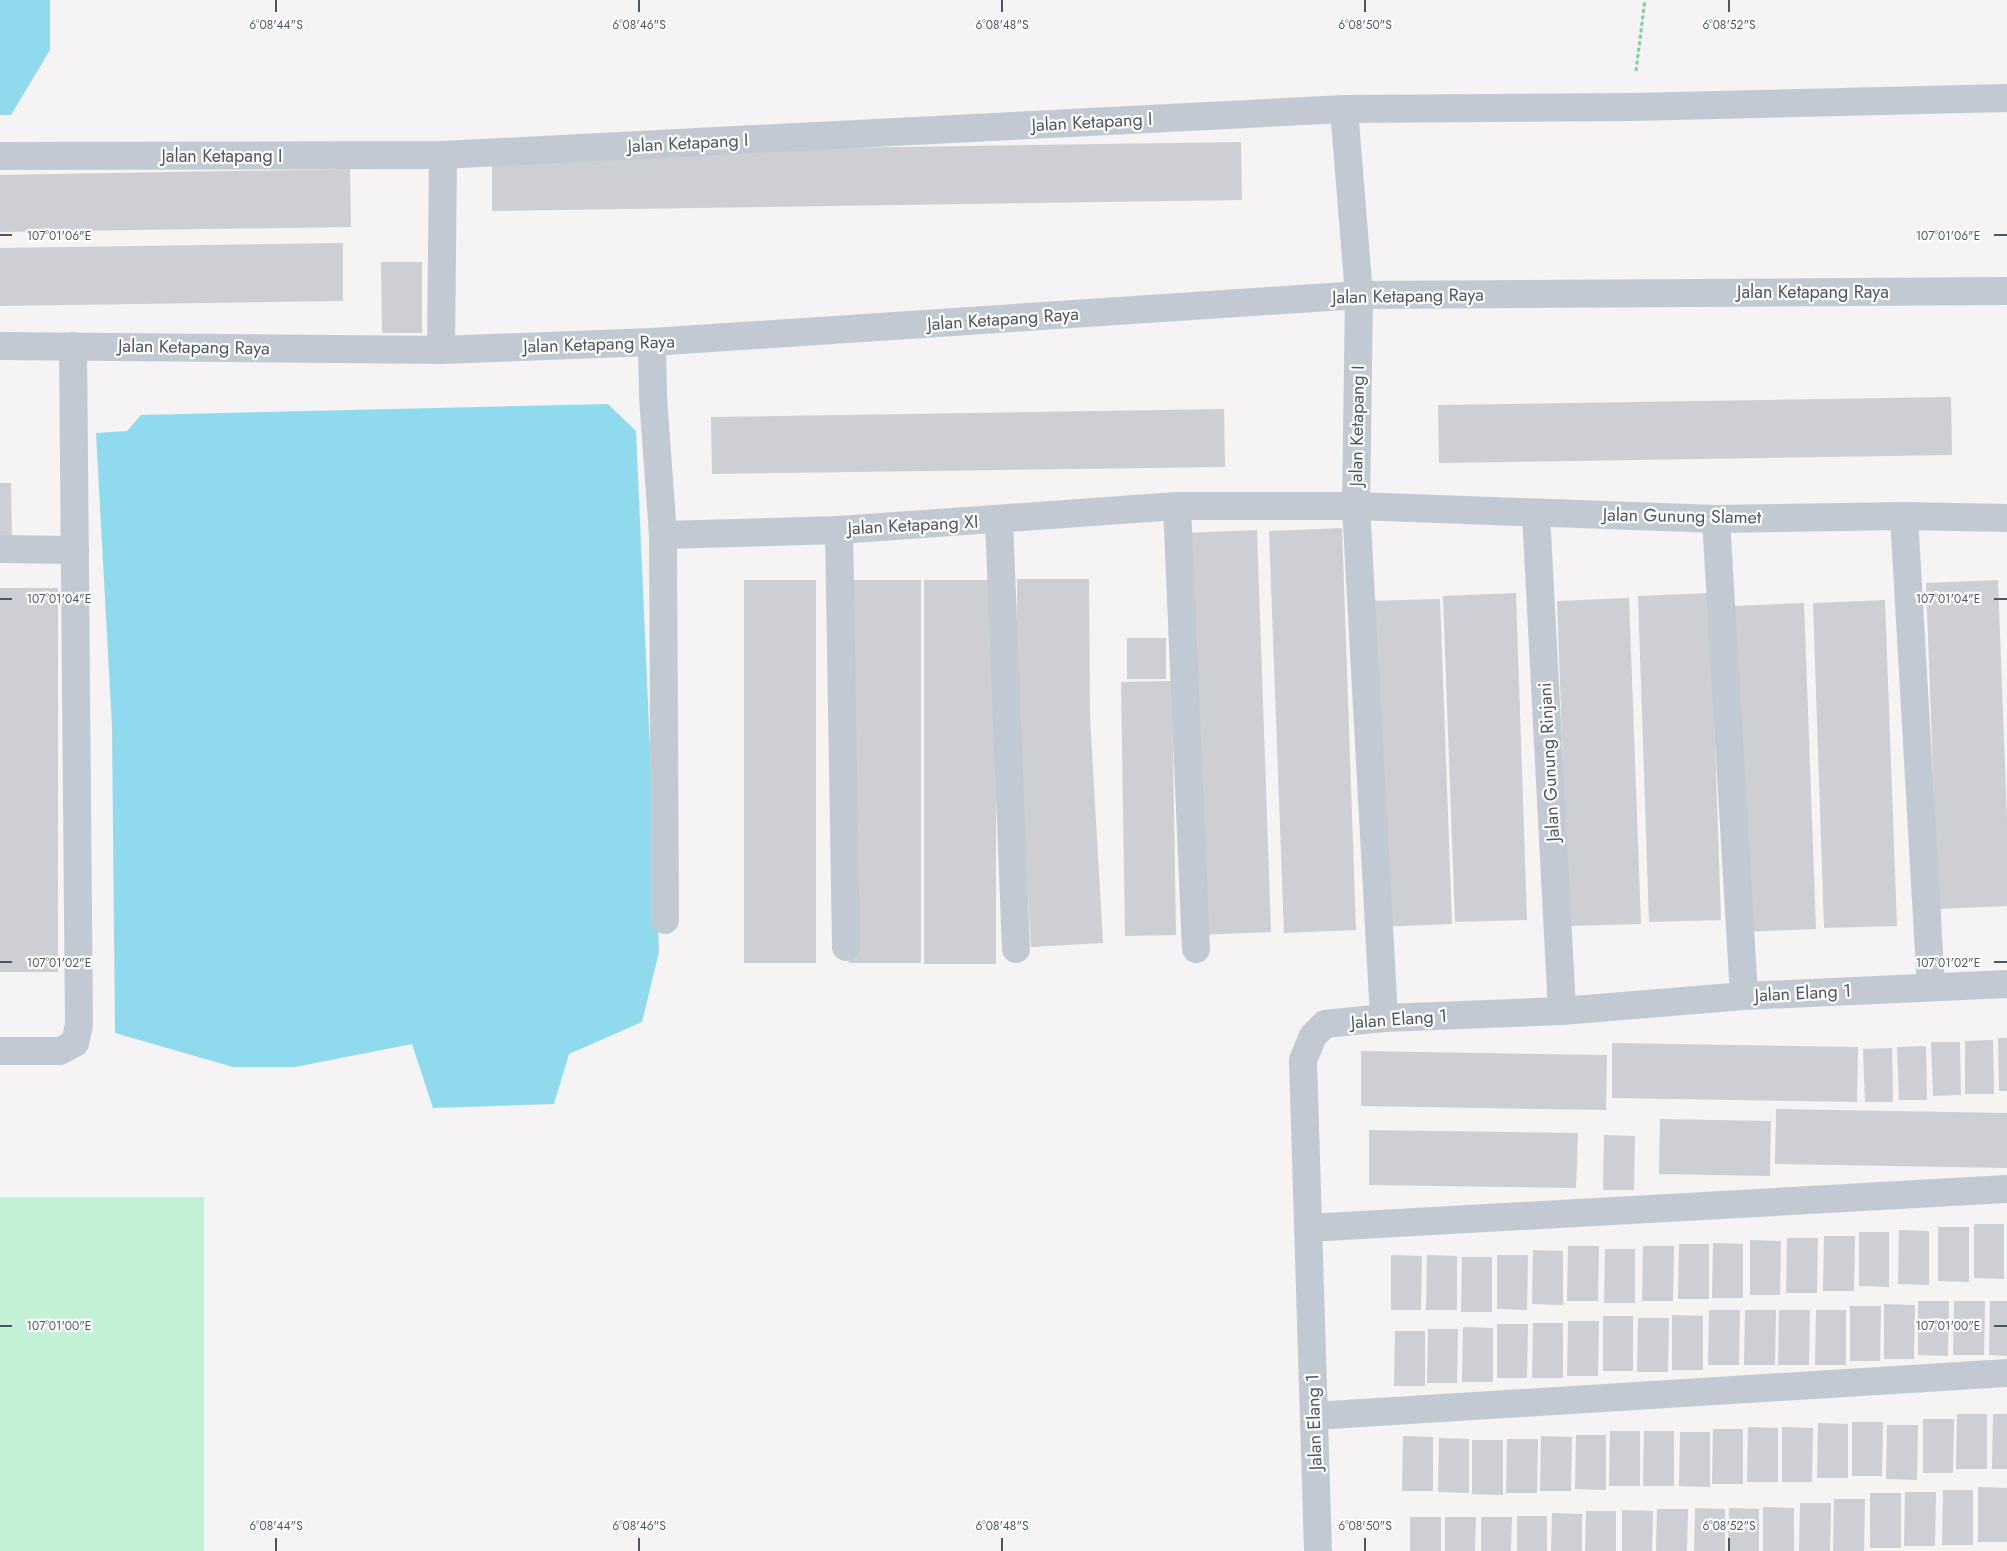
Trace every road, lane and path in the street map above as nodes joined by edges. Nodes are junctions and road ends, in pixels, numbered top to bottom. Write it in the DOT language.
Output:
graph roads {
  1 [pos="1645,0"];
  2 [pos="2007,98"];
  3 [pos="1632,107"];
  4 [pos="1344,109"];
  5 [pos="443,155"];
  6 [pos="0,156"];
  7 [pos="2007,290"];
  8 [pos="1359,295"];
  9 [pos="652,342"];
  10 [pos="0,346"];
  11 [pos="73,346"];
  12 [pos="440,350"];
  13 [pos="1177,506"];
  14 [pos="1356,506"];
  15 [pos="1536,513"];
  16 [pos="1904,516"];
  17 [pos="2007,518"];
  18 [pos="1716,519"];
  19 [pos="999,520"];
  20 [pos="838,530"];
  21 [pos="663,535"];
  22 [pos="0,549"];
  23 [pos="75,550"];
  24 [pos="665,920"];
  25 [pos="846,947"];
  26 [pos="1016,949"];
  27 [pos="1196,949"];
  28 [pos="2007,984"];
  29 [pos="1931,987"];
  30 [pos="1744,996"];
  31 [pos="1562,1011"];
  32 [pos="1384,1018"];
  33 [pos="0,1052"];
  34 [pos="2007,1189"];
  35 [pos="1308,1228"];
  36 [pos="2007,1373"];
  37 [pos="1314,1416"];
  38 [pos="1318,1551"];
  1 -- 3 [label="path"];
  2 -- 3 [label="street"];
  3 -- 4 [label="street"];
  4 -- 5 [label="street, Jalan Ketapang I"];
  4 -- 8 [label="street, Jalan Ketapang I"];
  5 -- 6 [label="street, Jalan Ketapang I"];
  5 -- 12 [label="street"];
  7 -- 8 [label="street, Jalan Ketapang Raya"];
  8 -- 9 [label="street, Jalan Ketapang Raya"];
  8 -- 14 [label="street, Jalan Ketapang I"];
  9 -- 12 [label="street, Jalan Ketapang Raya"];
  9 -- 21 [label="street"];
  10 -- 11 [label="street, Jalan Ketapang Raya"];
  11 -- 12 [label="street, Jalan Ketapang Raya"];
  11 -- 23 [label="street"];
  13 -- 14 [label="street, Jalan Ketapang XI"];
  13 -- 19 [label="street, Jalan Ketapang XI"];
  13 -- 27 [label="street"];
  14 -- 15 [label="street, Jalan Gunung Slamet"];
  14 -- 32 [label="street, Jalan Ketapang I"];
  15 -- 18 [label="street, Jalan Gunung Slamet"];
  15 -- 31 [label="street, Jalan Gunung Rinjani"];
  16 -- 17 [label="street, Jalan Gunung Slamet"];
  16 -- 18 [label="street, Jalan Gunung Slamet"];
  16 -- 29 [label="street"];
  18 -- 30 [label="street"];
  19 -- 20 [label="street, Jalan Ketapang XI"];
  19 -- 26 [label="street"];
  20 -- 21 [label="street, Jalan Ketapang XI"];
  20 -- 25 [label="street"];
  21 -- 24 [label="street"];
  22 -- 23 [label="street"];
  23 -- 33 [label="street"];
  28 -- 29 [label="street, Jalan Elang 1"];
  29 -- 30 [label="street, Jalan Elang 1"];
  30 -- 31 [label="street, Jalan Elang 1"];
  31 -- 32 [label="street, Jalan Elang 1"];
  32 -- 35 [label="street, Jalan Elang 1"];
  34 -- 35 [label="street"];
  35 -- 37 [label="street, Jalan Elang 1"];
  36 -- 37 [label="street"];
  37 -- 38 [label="street, Jalan Elang 1"];
}
